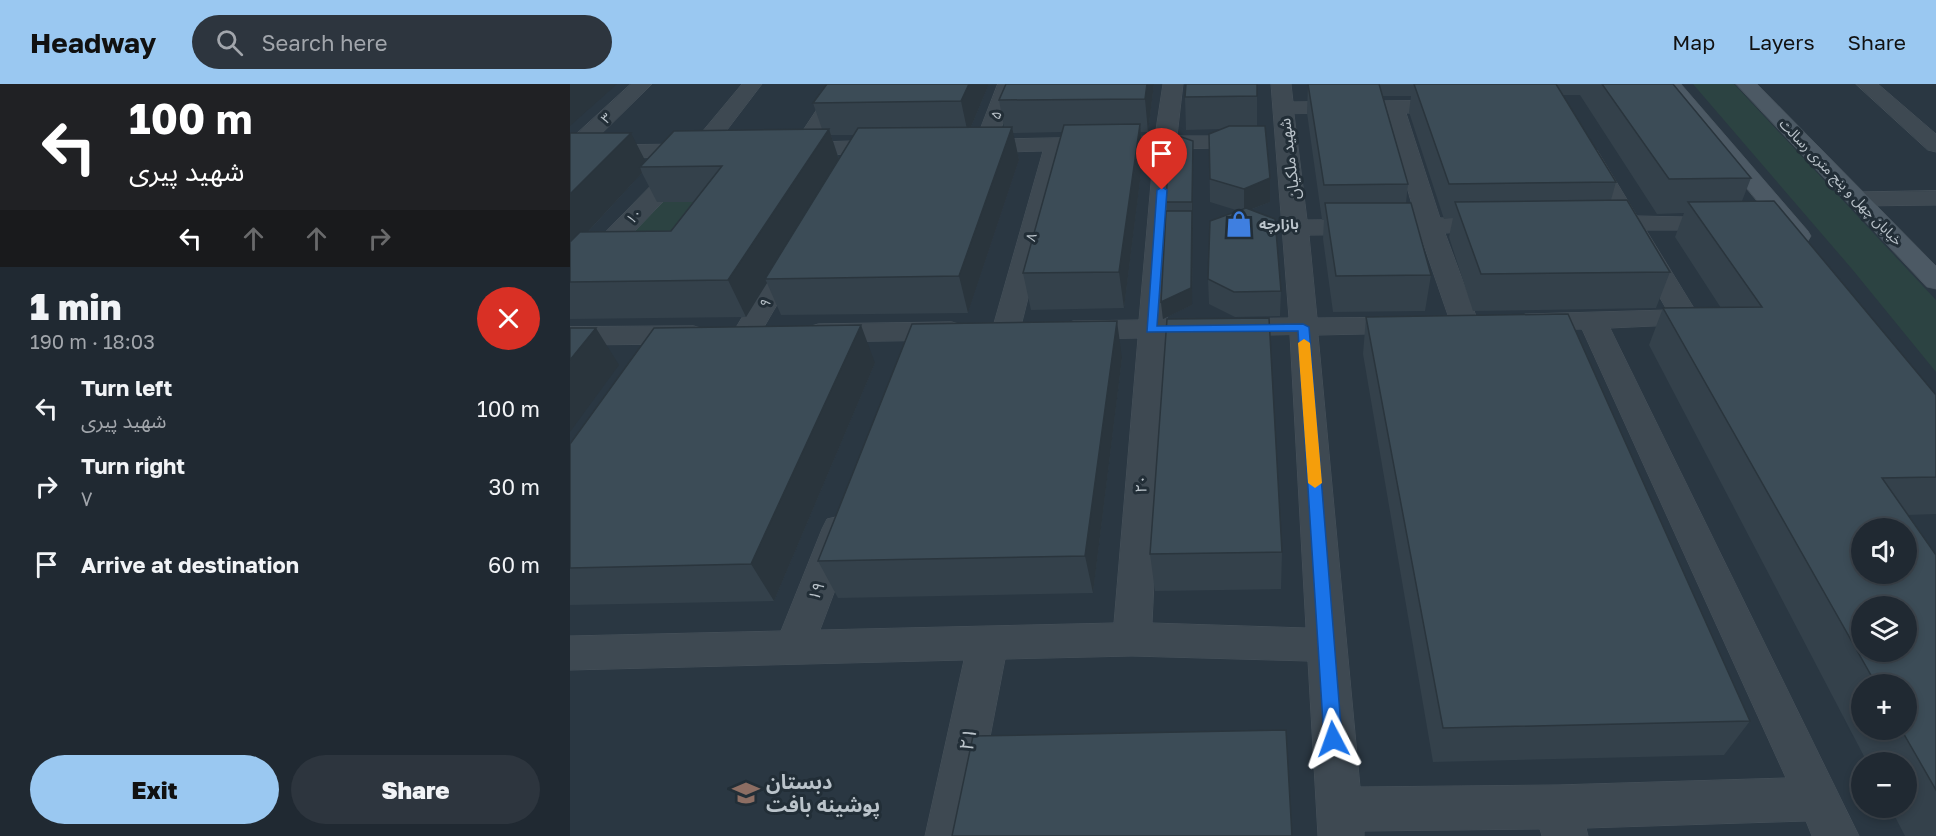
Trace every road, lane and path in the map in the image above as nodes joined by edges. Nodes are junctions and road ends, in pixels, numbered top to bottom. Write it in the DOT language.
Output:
graph roads {
  1 [pos="642,84"];
  2 [pos="752,84"];
  3 [pos="844,84"];
  4 [pos="1008,84"];
  5 [pos="1173,84"];
  6 [pos="1671,84"];
  7 [pos="1746,84"];
  8 [pos="1866,84"];
  9 [pos="1281,96"];
  10 [pos="1480,105"];
  11 [pos="1394,106"];
  12 [pos="1576,133"];
  13 [pos="1288,140"];
  14 [pos="1165,143"];
  15 [pos="1056,145"];
  16 [pos="1936,145"];
  17 [pos="949,146"];
  18 [pos="984,146"];
  19 [pos="915,147"];
  20 [pos="801,148"];
  21 [pos="767,149"];
  22 [pos="710,150"];
  23 [pos="570,152"];
  24 [pos="1936,198"];
  25 [pos="1860,199"];
  26 [pos="1630,223"];
  27 [pos="1789,223"];
  28 [pos="1583,224"];
  29 [pos="1524,225"];
  30 [pos="1430,226"];
  31 [pos="1296,228"];
  32 [pos="805,236"];
  33 [pos="1810,251"];
  34 [pos="1936,280"];
  35 [pos="570,283"];
  36 [pos="1592,320"];
  37 [pos="1484,324"];
  38 [pos="1303,327"];
  39 [pos="1151,329"];
  40 [pos="1029,330"];
  41 [pos="916,332"];
  42 [pos="746,334"];
  43 [pos="678,335"];
  44 [pos="570,336"];
  45 [pos="658,364"];
  46 [pos="903,365"];
  47 [pos="852,495"];
  48 [pos="1131,639"];
  49 [pos="988,643"];
  50 [pos="1327,645"];
  51 [pos="794,647"];
  52 [pos="570,653"];
  53 [pos="1828,818"];
  54 [pos="1561,821"];
  55 [pos="1339,823"];
  56 [pos="948,836"];
  1 -- 23 [label="street, ۳"];
  2 -- 22 [label="street, ۱۰"];
  3 -- 20 [label="street"];
  4 -- 18 [label="street, ۵"];
  5 -- 14 [label="street, ۲۰"];
  6 -- 27 [label="main road"];
  7 -- 25 [label="main road, خیابان چهل و پنج متری رسالت"];
  8 -- 16 [label="street"];
  9 -- 11 [label="street"];
  9 -- 13 [label="street, شهید ملکیان"];
  10 -- 11 [label="street"];
  11 -- 30 [label="street"];
  12 -- 26 [label="street"];
  13 -- 14 [label="street"];
  13 -- 31 [label="street, شهید ملکیان"];
  14 -- 15 [label="street"];
  14 -- 39 [label="street, ۲۰"];
  15 -- 18 [label="street"];
  15 -- 40 [label="street, ۸"];
  17 -- 18 [label="street"];
  19 -- 20 [label="street"];
  20 -- 21 [label="street"];
  22 -- 23 [label="street"];
  22 -- 35 [label="street, ۱۰"];
  24 -- 25 [label="street"];
  25 -- 34 [label="main road, خیابان چهل و پنج متری رسالت"];
  26 -- 27 [label="street"];
  26 -- 28 [label="street"];
  26 -- 36 [label="street"];
  27 -- 33 [label="main road"];
  29 -- 30 [label="street"];
  30 -- 31 [label="street"];
  30 -- 37 [label="street"];
  31 -- 38 [label="street, شهید ملکیان"];
  32 -- 42 [label="street, ۹"];
  36 -- 37 [label="street"];
  36 -- 53 [label="street"];
  37 -- 38 [label="street"];
  38 -- 39 [label="street"];
  38 -- 50 [label="street, شهید ملکیان"];
  39 -- 40 [label="street"];
  39 -- 48 [label="street, ۲۰"];
  40 -- 41 [label="street"];
  41 -- 42 [label="street"];
  41 -- 46 [label="street"];
  42 -- 43 [label="street"];
  43 -- 44 [label="street"];
  43 -- 45 [label="street"];
  47 -- 51 [label="street, ۱۹"];
  48 -- 49 [label="street"];
  48 -- 50 [label="street"];
  49 -- 51 [label="street"];
  49 -- 56 [label="street, ۲۱"];
  50 -- 55 [label="street, شهید ملکیان"];
  51 -- 52 [label="street"];
  53 -- 54 [label="street"];
  54 -- 55 [label="street"];
}
